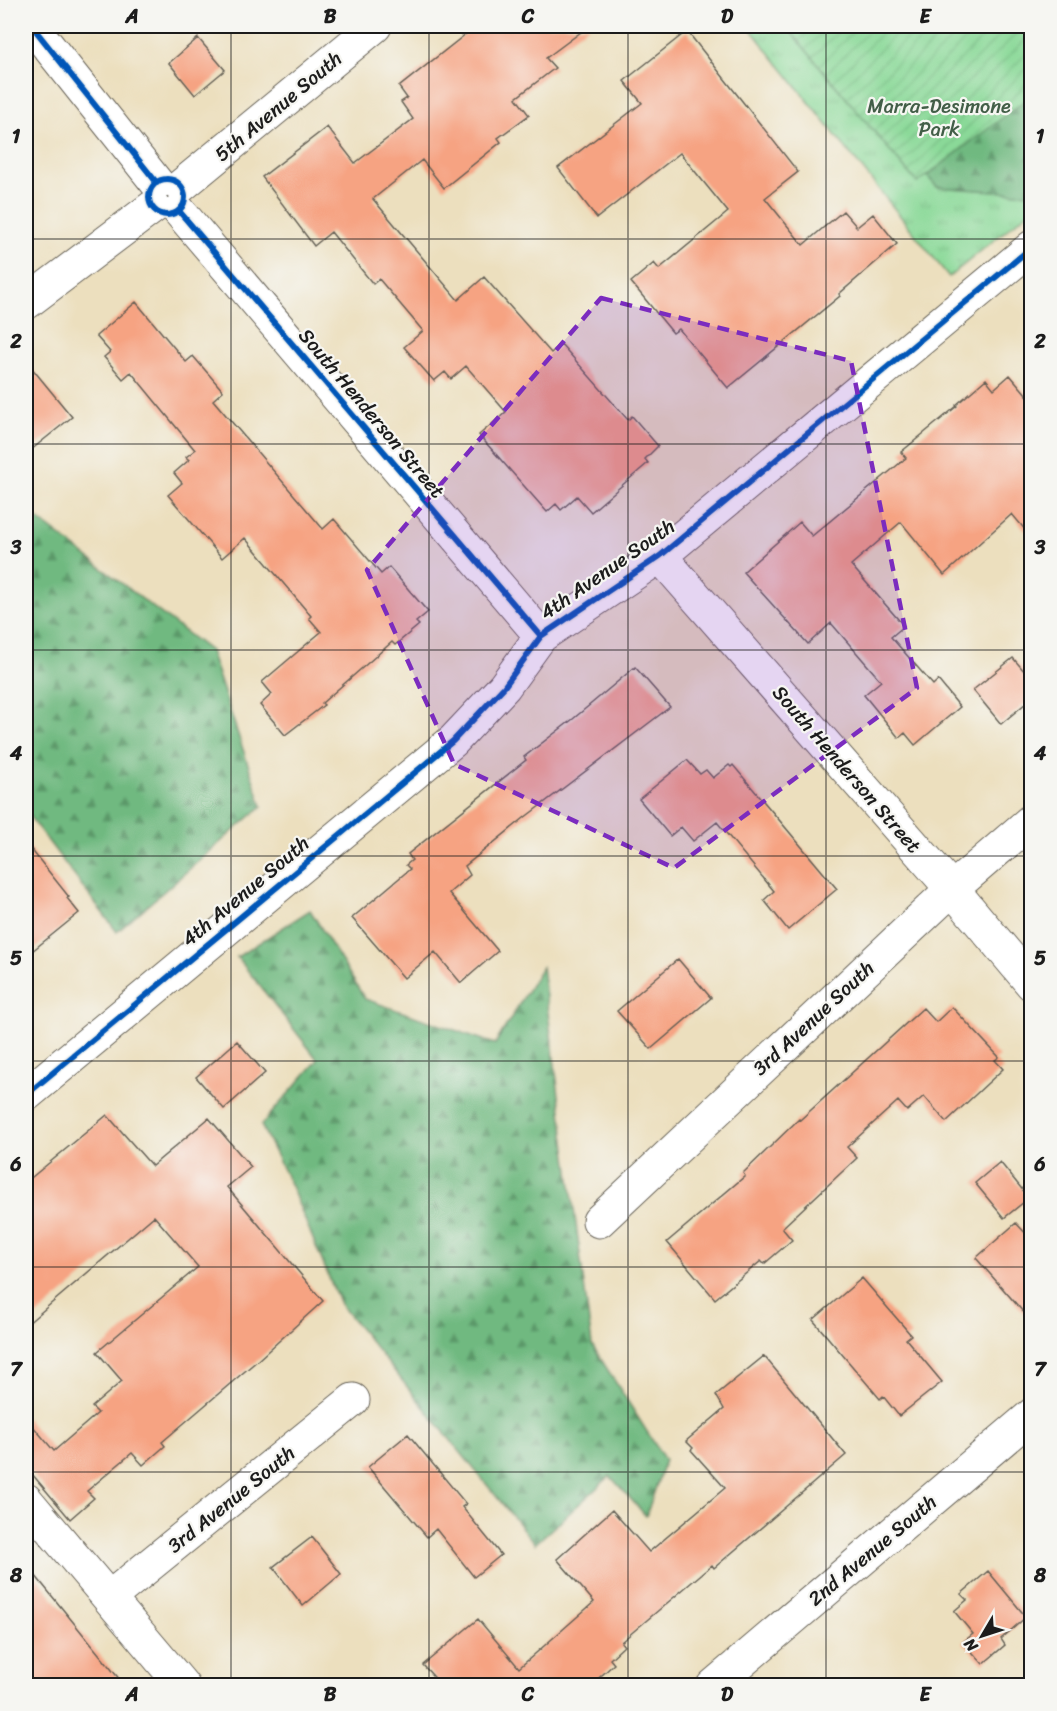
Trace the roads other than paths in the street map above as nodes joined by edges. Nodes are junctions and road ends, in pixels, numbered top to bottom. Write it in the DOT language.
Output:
graph roads {
  1 [pos="32,26"];
  2 [pos="375,26"];
  3 [pos="167,197"];
  4 [pos="1032,247"];
  5 [pos="26,303"];
  6 [pos="660,556"];
  7 [pos="541,636"];
  8 [pos="1032,820"];
  9 [pos="952,888"];
  10 [pos="1032,984"];
  11 [pos="26,1095"];
  12 [pos="599,1221"];
  13 [pos="353,1400"];
  14 [pos="1032,1415"];
  15 [pos="26,1500"];
  16 [pos="109,1599"];
  17 [pos="183,1686"];
  18 [pos="713,1686"];
  1 -- 3 [label="street, South Henderson Street"];
  2 -- 3 [label="street, 5th Avenue South"];
  3 -- 5 [label="street, 5th Avenue South"];
  3 -- 7 [label="street, South Henderson Street"];
  4 -- 6 [label="street, 4th Avenue South"];
  6 -- 7 [label="street, 4th Avenue South"];
  6 -- 9 [label="street, South Henderson Street"];
  7 -- 11 [label="street, 4th Avenue South"];
  8 -- 9 [label="street, 3rd Avenue South"];
  9 -- 10 [label="street, South Henderson Street"];
  9 -- 12 [label="street, 3rd Avenue South"];
  13 -- 16 [label="street, 3rd Avenue South"];
  14 -- 18 [label="street, 2nd Avenue South"];
  15 -- 16 [label="street"];
  16 -- 17 [label="street"];
}
